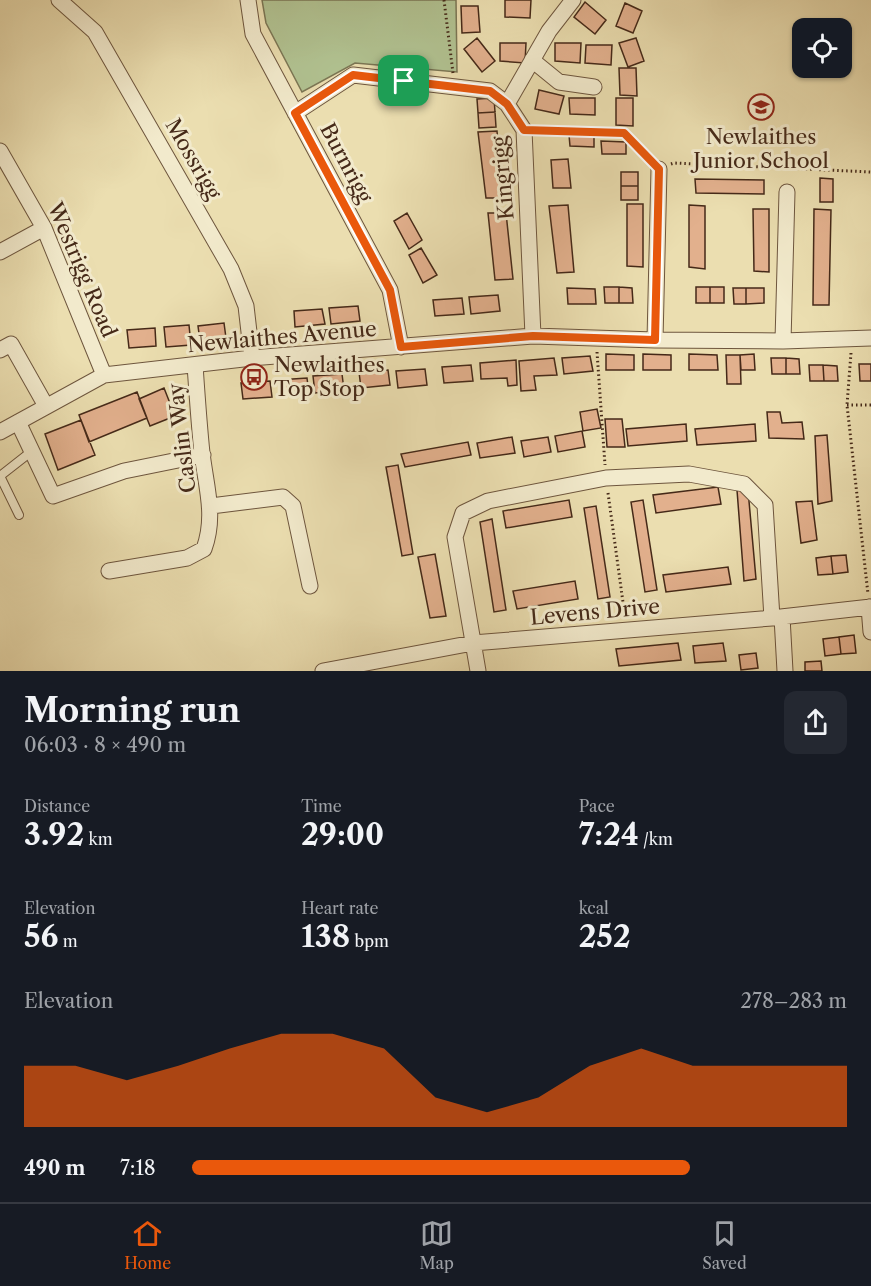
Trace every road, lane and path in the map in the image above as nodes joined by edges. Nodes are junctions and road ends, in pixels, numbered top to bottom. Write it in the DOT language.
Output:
graph roads {
  1 [pos="59,0"];
  2 [pos="248,0"];
  3 [pos="444,0"];
  4 [pos="573,0"];
  5 [pos="532,60"];
  6 [pos="455,87"];
  7 [pos="594,87"];
  8 [pos="507,104"];
  9 [pos="295,113"];
  10 [pos="524,130"];
  11 [pos="0,151"];
  12 [pos="659,169"];
  13 [pos="871,172"];
  14 [pos="787,192"];
  15 [pos="44,228"];
  16 [pos="0,252"];
  17 [pos="533,336"];
  18 [pos="871,338"];
  19 [pos="655,340"];
  20 [pos="852,340"];
  21 [pos="783,341"];
  22 [pos="401,347"];
  23 [pos="0,350"];
  24 [pos="252,358"];
  25 [pos="195,365"];
  26 [pos="104,375"];
  27 [pos="847,405"];
  28 [pos="871,405"];
  29 [pos="46,406"];
  30 [pos="18,422"];
  31 [pos="0,432"];
  32 [pos="32,452"];
  33 [pos="202,455"];
  34 [pos="0,476"];
  35 [pos="211,506"];
  36 [pos="19,515"];
  37 [pos="109,571"];
  38 [pos="310,586"];
  39 [pos="870,607"];
  40 [pos="777,617"];
  41 [pos="871,632"];
  42 [pos="473,643"];
  43 [pos="323,671"];
  44 [pos="478,671"];
  45 [pos="785,671"];
  1 -- 24 [label="street, Mossrigg"];
  2 -- 9 [label="street, Burnrigg"];
  3 -- 6 [label="path"];
  4 -- 5 [label="street"];
  5 -- 7 [label="street"];
  5 -- 8 [label="street"];
  6 -- 8 [label="street, Kingrigg"];
  6 -- 9 [label="street, Kingrigg"];
  8 -- 10 [label="street, Kingrigg"];
  9 -- 22 [label="street, Burnrigg"];
  10 -- 12 [label="path"];
  10 -- 17 [label="street, Kingrigg"];
  11 -- 15 [label="street, Westrigg Road"];
  12 -- 13 [label="path"];
  12 -- 19 [label="street"];
  14 -- 21 [label="street"];
  15 -- 16 [label="street"];
  15 -- 26 [label="street, Westrigg Road"];
  17 -- 19 [label="street, Newlaithes Avenue"];
  17 -- 22 [label="street, Newlaithes Avenue"];
  18 -- 20 [label="street, Newlaithes Avenue"];
  19 -- 21 [label="street, Newlaithes Avenue"];
  20 -- 21 [label="street, Newlaithes Avenue"];
  20 -- 27 [label="path"];
  22 -- 24 [label="street, Newlaithes Avenue"];
  23 -- 29 [label="street"];
  24 -- 25 [label="street, Newlaithes Avenue"];
  25 -- 26 [label="street, Newlaithes Avenue"];
  25 -- 33 [label="street, Caslin Way"];
  26 -- 29 [label="street, Newlaithes Avenue"];
  27 -- 28 [label="path"];
  27 -- 39 [label="path"];
  29 -- 30 [label="street, Newlaithes Avenue"];
  30 -- 31 [label="street, Newlaithes Avenue"];
  30 -- 32 [label="street"];
  32 -- 33 [label="street"];
  32 -- 34 [label="lane"];
  33 -- 35 [label="street, Caslin Way"];
  34 -- 36 [label="lane"];
  35 -- 37 [label="street, Caslin Way"];
  35 -- 38 [label="street, Caslin Way"];
  39 -- 40 [label="street, Levens Drive"];
  39 -- 41 [label="street"];
  40 -- 42 [label="street, Levens Drive"];
  40 -- 42 [label="street"];
  40 -- 45 [label="street"];
  42 -- 43 [label="street, Levens Drive"];
  42 -- 44 [label="street"];
}
